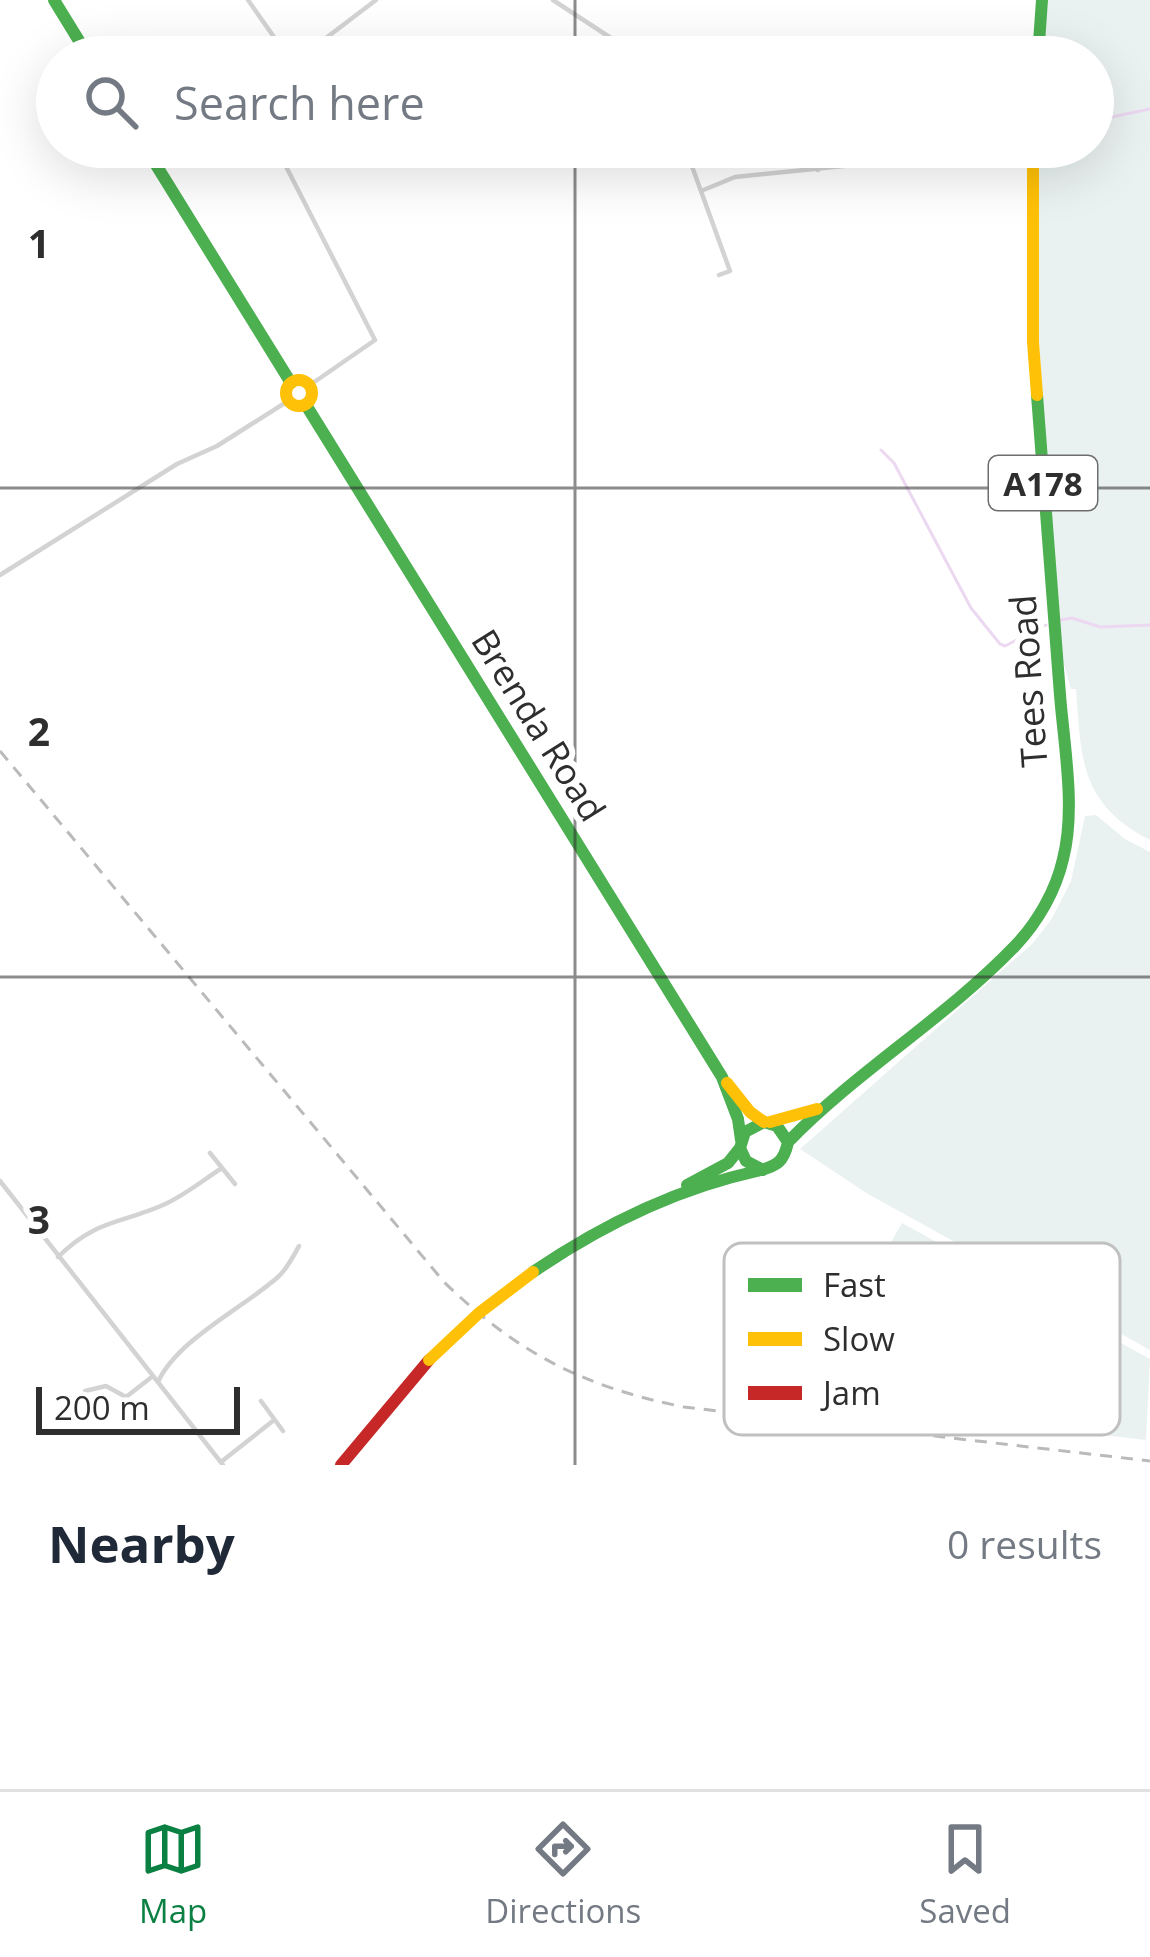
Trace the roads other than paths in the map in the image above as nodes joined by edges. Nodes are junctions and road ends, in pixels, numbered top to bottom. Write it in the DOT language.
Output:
graph roads {
  1 [pos="54,0"];
  2 [pos="248,0"];
  3 [pos="376,0"];
  4 [pos="553,0"];
  5 [pos="1042,0"];
  6 [pos="76,36"];
  7 [pos="273,36"];
  8 [pos="329,36"];
  9 [pos="608,36"];
  10 [pos="1039,36"];
  11 [pos="158,168"];
  12 [pos="284,168"];
  13 [pos="693,168"];
  14 [pos="834,168"];
  15 [pos="1033,168"];
  16 [pos="818,170"];
  17 [pos="701,191"];
  18 [pos="719,275"];
  19 [pos="291,383"];
  20 [pos="310,385"];
  21 [pos="288,401"];
  22 [pos="306,405"];
  23 [pos="0,575"];
  24 [pos="722,1077"];
  25 [pos="822,1107"];
  26 [pos="765,1122"];
  27 [pos="788,1142"];
  28 [pos="741,1144"];
  29 [pos="209,1153"];
  30 [pos="222,1168"];
  31 [pos="763,1169"];
  32 [pos="0,1181"];
  33 [pos="235,1184"];
  34 [pos="678,1191"];
  35 [pos="299,1246"];
  36 [pos="58,1257"];
  37 [pos="155,1379"];
  38 [pos="85,1391"];
  39 [pos="126,1396"];
  40 [pos="261,1401"];
  41 [pos="123,1417"];
  42 [pos="274,1420"];
  43 [pos="283,1431"];
  44 [pos="222,1464"];
  45 [pos="341,1465"];
  1 -- 6 [label="main road"];
  2 -- 7 [label="street"];
  3 -- 8 [label="street"];
  4 -- 9 [label="street"];
  5 -- 10 [label="main road"];
  11 -- 19 [label="main road"];
  12 -- 20 [label="street"];
  13 -- 17 [label="street"];
  14 -- 16 [label="street"];
  15 -- 25 [label="main road, Tees Road / A178"];
  16 -- 17 [label="street"];
  17 -- 18 [label="street"];
  19 -- 20 [label="main road"];
  19 -- 21 [label="main road"];
  20 -- 22 [label="main road"];
  21 -- 22 [label="main road"];
  21 -- 23 [label="street"];
  22 -- 24 [label="main road, Brenda Road"];
  24 -- 26 [label="main road, Brenda Road"];
  24 -- 28 [label="main road, Brenda Road"];
  25 -- 26 [label="main road, Tees Road / A178"];
  25 -- 27 [label="main road, Tees Road / A178"];
  26 -- 27 [label="main road"];
  26 -- 28 [label="main road, A178"];
  27 -- 31 [label="main road, A178"];
  28 -- 31 [label="main road"];
  28 -- 34 [label="main road, A178"];
  29 -- 30 [label="street"];
  30 -- 33 [label="street"];
  30 -- 36 [label="street"];
  31 -- 34 [label="main road, A178"];
  32 -- 36 [label="street"];
  34 -- 45 [label="main road, A178, bridge"];
  35 -- 37 [label="street"];
  36 -- 37 [label="street"];
  37 -- 39 [label="street"];
  37 -- 44 [label="street"];
  38 -- 39 [label="street"];
  39 -- 41 [label="street"];
  40 -- 42 [label="street"];
  42 -- 43 [label="street"];
  42 -- 44 [label="street"];
}
